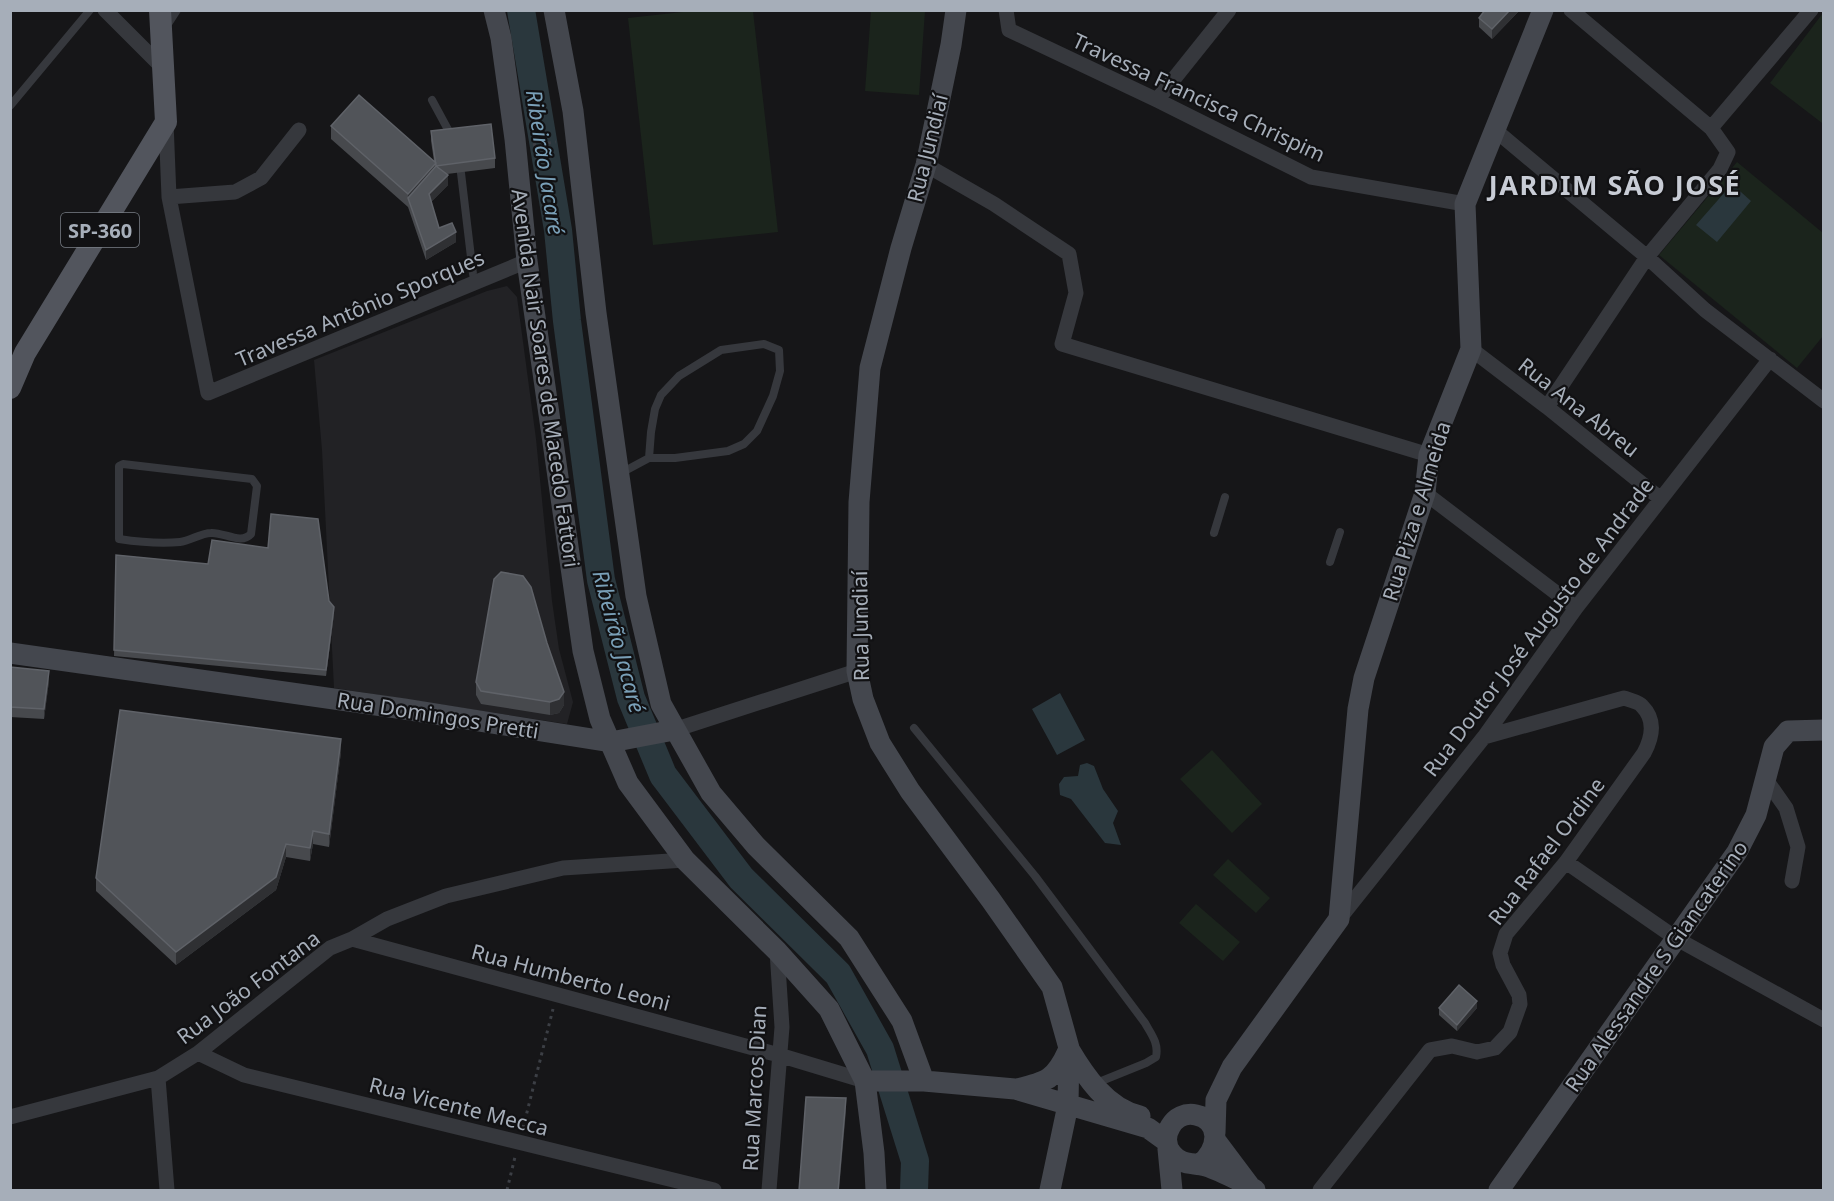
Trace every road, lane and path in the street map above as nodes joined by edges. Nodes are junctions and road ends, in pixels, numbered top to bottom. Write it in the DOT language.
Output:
graph roads {
  1 [pos="90,10"];
  2 [pos="105,10"];
  3 [pos="177,10"];
  4 [pos="494,10"];
  5 [pos="554,10"];
  6 [pos="956,10"];
  7 [pos="1006,10"];
  8 [pos="1229,10"];
  9 [pos="1544,10"];
  10 [pos="1571,10"];
  11 [pos="1811,10"];
  12 [pos="161,22"];
  13 [pos="162,67"];
  14 [pos="432,100"];
  15 [pos="1157,100"];
  16 [pos="10,105"];
  17 [pos="166,122"];
  18 [pos="1712,128"];
  19 [pos="299,130"];
  20 [pos="1495,130"];
  21 [pos="452,139"];
  22 [pos="556,142"];
  23 [pos="533,145"];
  24 [pos="926,165"];
  25 [pos="461,173"];
  26 [pos="169,197"];
  27 [pos="1465,204"];
  28 [pos="1647,257"];
  29 [pos="527,261"];
  30 [pos="475,283"];
  31 [pos="1470,349"];
  32 [pos="1770,359"];
  33 [pos="10,388"];
  34 [pos="1824,401"];
  35 [pos="1547,406"];
  36 [pos="1429,455"];
  37 [pos="649,458"];
  38 [pos="619,474"];
  39 [pos="217,475"];
  40 [pos="1425,493"];
  41 [pos="1225,497"];
  42 [pos="1661,499"];
  43 [pos="1340,532"];
  44 [pos="1214,533"];
  45 [pos="1330,561"];
  46 [pos="1576,608"];
  47 [pos="10,653"];
  48 [pos="857,671"];
  49 [pos="914,728"];
  50 [pos="1824,730"];
  51 [pos="669,731"];
  52 [pos="1484,737"];
  53 [pos="614,741"];
  54 [pos="1767,781"];
  55 [pos="686,860"];
  56 [pos="1566,862"];
  57 [pos="1792,881"];
  58 [pos="1339,919"];
  59 [pos="352,939"];
  60 [pos="1677,939"];
  61 [pos="777,951"];
  62 [pos="557,994"];
  63 [pos="1824,1020"];
  64 [pos="1069,1048"];
  65 [pos="198,1053"];
  66 [pos="779,1055"];
  67 [pos="1232,1067"];
  68 [pos="158,1078"];
  69 [pos="872,1081"];
  70 [pos="919,1081"];
  71 [pos="1093,1084"];
  72 [pos="1015,1089"];
  73 [pos="1068,1106"];
  74 [pos="10,1117"];
  75 [pos="1179,1117"];
  76 [pos="1216,1137"];
  77 [pos="519,1143"];
  78 [pos="1167,1145"];
  79 [pos="1198,1165"];
  80 [pos="1253,1189"];
  81 [pos="167,1191"];
  82 [pos="507,1191"];
  83 [pos="714,1191"];
  84 [pos="769,1191"];
  85 [pos="876,1191"];
  86 [pos="1050,1191"];
  87 [pos="1172,1191"];
  88 [pos="1179,1191"];
  89 [pos="1320,1191"];
  90 [pos="1499,1191"];
  1 -- 16 [label="lane"];
  2 -- 13 [label="street"];
  3 -- 12 [label="lane"];
  4 -- 29 [label="main road, Avenida Nair Soares de Macedo Fattori"];
  5 -- 38 [label="main road"];
  6 -- 24 [label="main road, Rua Jundiaí"];
  7 -- 15 [label="street, Travessa Francisca Chrispim"];
  8 -- 15 [label="street"];
  9 -- 20 [label="main road, Rua Piza e Almeida"];
  10 -- 18 [label="street"];
  11 -- 18 [label="street"];
  12 -- 13 [label="main road"];
  13 -- 17 [label="main road"];
  14 -- 21 [label="lane"];
  15 -- 27 [label="street, Travessa Francisca Chrispim"];
  17 -- 26 [label="street"];
  17 -- 33 [label="main road, SP-360"];
  18 -- 28 [label="street"];
  19 -- 26 [label="street"];
  20 -- 27 [label="main road, Rua Piza e Almeida"];
  20 -- 28 [label="street"];
  22 -- 23 [label="path"];
  24 -- 36 [label="street"];
  24 -- 48 [label="main road, Rua Jundiaí"];
  25 -- 30 [label="lane"];
  26 -- 30 [label="street, Travessa Antônio Sporques"];
  27 -- 31 [label="main road, Rua Piza e Almeida"];
  28 -- 32 [label="street"];
  28 -- 35 [label="street"];
  29 -- 30 [label="street, Travessa Antônio Sporques"];
  29 -- 53 [label="main road, Avenida Nair Soares de Macedo Fattori"];
  31 -- 35 [label="street, Rua Ana Abreu"];
  31 -- 36 [label="main road, Rua Piza e Almeida"];
  32 -- 34 [label="street"];
  32 -- 42 [label="street, Rua Doutor José Augusto de Andrade"];
  35 -- 42 [label="street, Rua Ana Abreu"];
  36 -- 40 [label="main road, Rua Piza e Almeida"];
  37 -- 37 [label="lane"];
  37 -- 38 [label="lane"];
  38 -- 51 [label="main road"];
  39 -- 39 [label="lane"];
  40 -- 46 [label="street"];
  40 -- 58 [label="main road, Rua Piza e Almeida"];
  41 -- 44 [label="lane"];
  42 -- 46 [label="street, Rua Doutor José Augusto de Andrade"];
  43 -- 45 [label="lane"];
  46 -- 52 [label="street, Rua Doutor José Augusto de Andrade"];
  47 -- 53 [label="main road, Rua Domingos Pretti"];
  48 -- 51 [label="street, Rua Domingos Pretti"];
  48 -- 64 [label="main road, Rua Jundiaí"];
  49 -- 71 [label="lane"];
  50 -- 54 [label="main road, Rua Alessandre S Giancaterino"];
  51 -- 53 [label="main road, Rua Domingos Pretti"];
  51 -- 70 [label="main road"];
  52 -- 56 [label="street, Rua Rafael Ordine"];
  52 -- 58 [label="street, Rua Doutor José Augusto de Andrade"];
  53 -- 55 [label="main road, Avenida Nair Soares de Macedo Fattori"];
  54 -- 57 [label="street"];
  54 -- 60 [label="main road, Rua Alessandre S Giancaterino"];
  55 -- 59 [label="street, Rua João Fontana"];
  55 -- 61 [label="main road, Avenida Nair Soares de Macedo Fattori"];
  56 -- 60 [label="street"];
  56 -- 89 [label="street, Rua Rafael Ordine"];
  58 -- 67 [label="main road"];
  59 -- 62 [label="street, Rua Humberto Leoni"];
  59 -- 65 [label="street, Rua João Fontana"];
  60 -- 63 [label="street"];
  60 -- 90 [label="main road, Rua Alessandre S Giancaterino"];
  61 -- 66 [label="street, Rua Marcos Dian"];
  61 -- 69 [label="main road, Avenida Nair Soares de Macedo Fattori"];
  62 -- 66 [label="street, Rua Humberto Leoni"];
  62 -- 77 [label="path"];
  64 -- 71 [label="main road"];
  64 -- 72 [label="main road"];
  64 -- 73 [label="main road, Rua Jundiaí"];
  65 -- 68 [label="street, Rua João Fontana"];
  65 -- 77 [label="street, Rua Vicente Mecca"];
  66 -- 69 [label="street, Rua Humberto Leoni"];
  66 -- 84 [label="street, Rua Marcos Dian"];
  67 -- 75 [label="main road"];
  67 -- 76 [label="main road"];
  68 -- 74 [label="street, Rua João Fontana"];
  68 -- 81 [label="street"];
  69 -- 70 [label="main road"];
  69 -- 85 [label="main road, Avenida Nair Soares de Macedo Fattori"];
  70 -- 72 [label="main road"];
  71 -- 75 [label="main road"];
  72 -- 73 [label="main road"];
  73 -- 78 [label="main road"];
  73 -- 86 [label="main road, Rua Jundiaí"];
  75 -- 76 [label="main road"];
  75 -- 78 [label="main road"];
  76 -- 79 [label="main road"];
  76 -- 80 [label="main road"];
  77 -- 82 [label="path"];
  77 -- 83 [label="street, Rua Vicente Mecca"];
  78 -- 79 [label="main road"];
  78 -- 87 [label="main road"];
  79 -- 80 [label="main road"];
  79 -- 88 [label="main road"];
}
